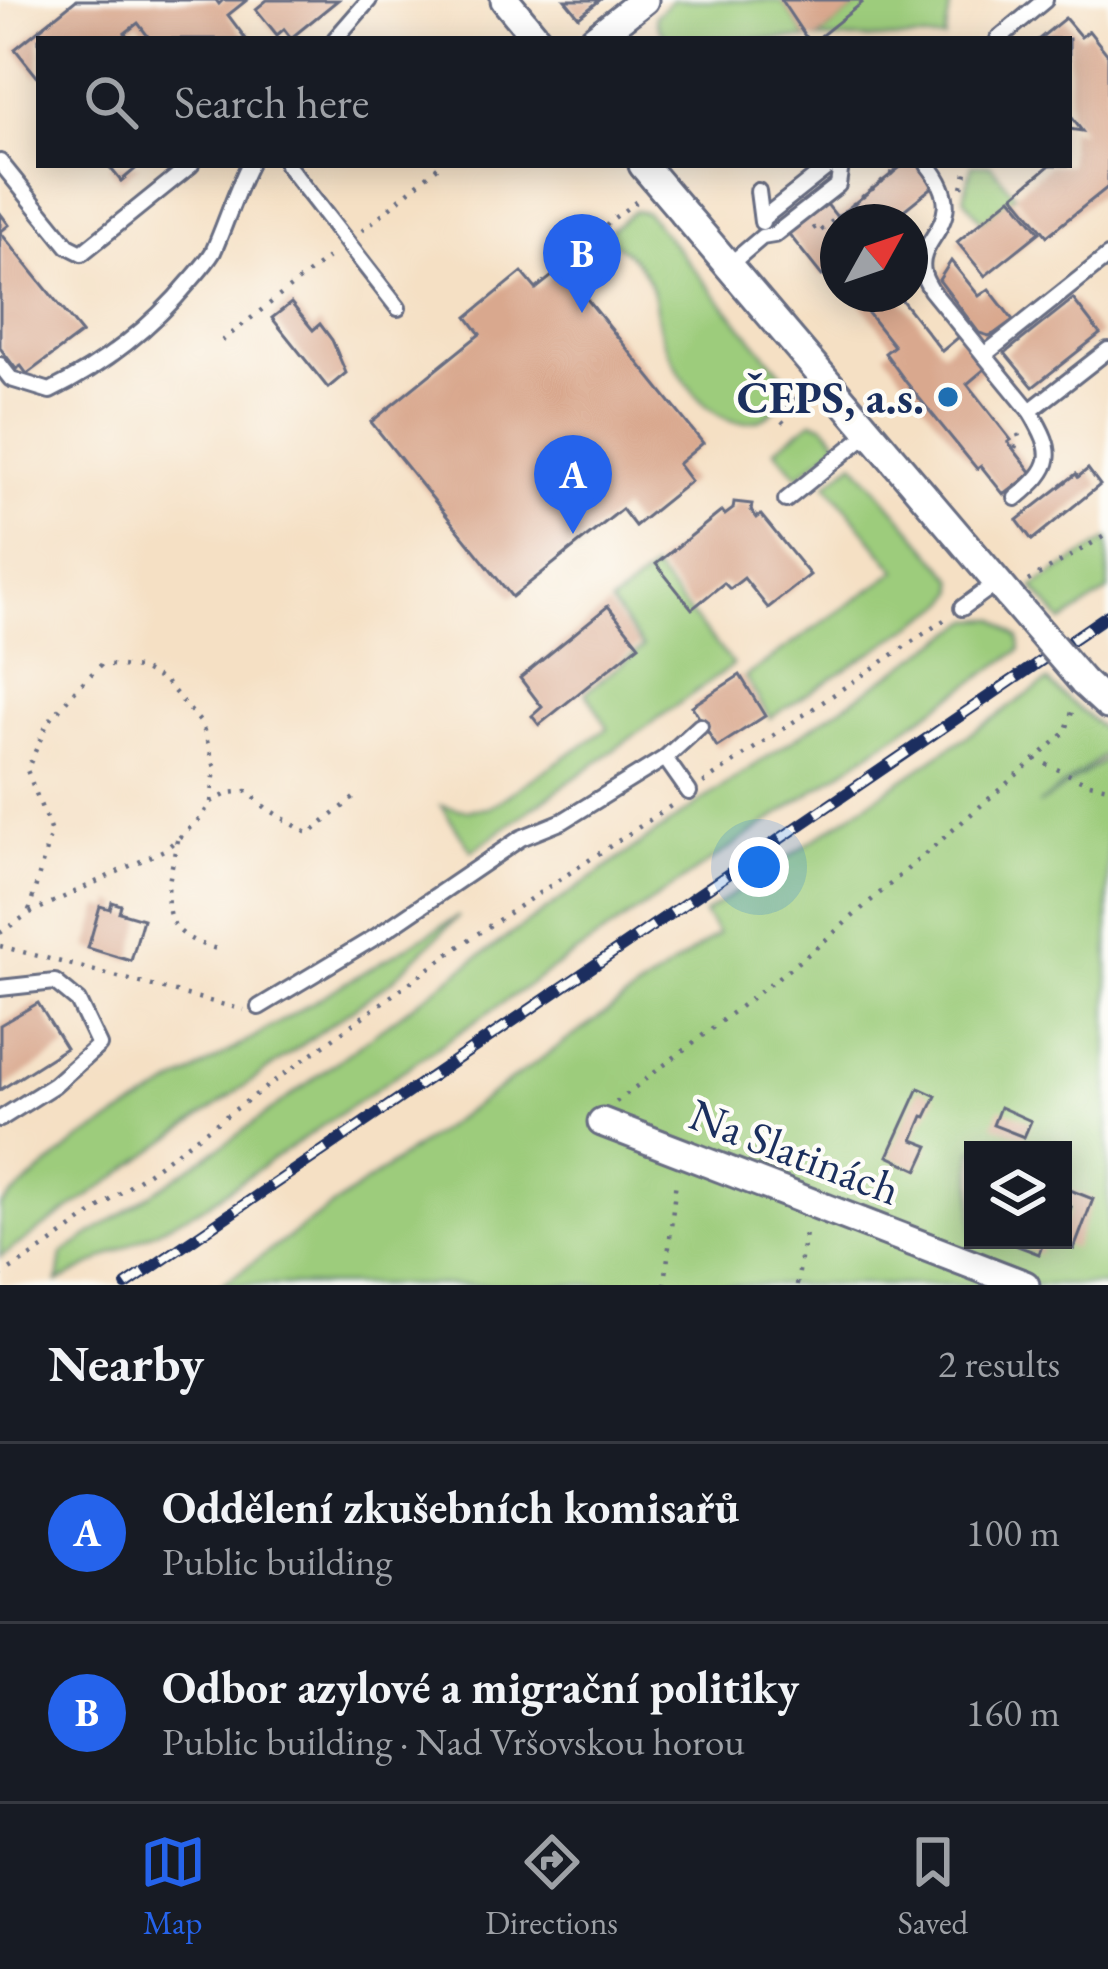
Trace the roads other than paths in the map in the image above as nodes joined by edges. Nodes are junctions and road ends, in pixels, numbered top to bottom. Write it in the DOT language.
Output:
graph roads {
  1 [pos="369,0"];
  2 [pos="505,0"];
  3 [pos="644,0"];
  4 [pos="1045,0"];
  5 [pos="610,34"];
  6 [pos="338,36"];
  7 [pos="535,36"];
  8 [pos="1002,36"];
  9 [pos="0,162"];
  10 [pos="187,168"];
  11 [pos="248,168"];
  12 [pos="289,168"];
  13 [pos="646,168"];
  14 [pos="828,168"];
  15 [pos="838,168"];
  16 [pos="930,168"];
  17 [pos="758,191"];
  18 [pos="762,219"];
  19 [pos="762,237"];
  20 [pos="1108,256"];
  21 [pos="728,266"];
  22 [pos="398,308"];
  23 [pos="1108,350"];
  24 [pos="984,355"];
  25 [pos="0,365"];
  26 [pos="1030,411"];
  27 [pos="870,432"];
  28 [pos="1016,498"];
  29 [pos="786,500"];
  30 [pos="1004,588"];
  31 [pos="962,608"];
  32 [pos="1108,705"];
  33 [pos="700,726"];
  34 [pos="665,758"];
  35 [pos="689,792"];
  36 [pos="0,988"];
  37 [pos="259,1007"];
  38 [pos="0,1119"];
  39 [pos="602,1123"];
  40 [pos="1024,1285"];
  1 -- 6 [label="lane"];
  2 -- 7 [label="street"];
  3 -- 5 [label="street"];
  4 -- 8 [label="lane"];
  9 -- 10 [label="lane"];
  11 -- 25 [label="lane"];
  12 -- 22 [label="lane"];
  13 -- 21 [label="street"];
  14 -- 18 [label="lane"];
  15 -- 19 [label="lane"];
  16 -- 24 [label="lane"];
  17 -- 18 [label="lane"];
  18 -- 19 [label="lane"];
  19 -- 21 [label="lane"];
  20 -- 24 [label="lane"];
  21 -- 27 [label="street"];
  23 -- 26 [label="lane"];
  24 -- 26 [label="lane"];
  26 -- 28 [label="lane"];
  27 -- 29 [label="lane"];
  27 -- 30 [label="street"];
  30 -- 31 [label="lane"];
  30 -- 32 [label="street, bridge"];
  33 -- 34 [label="lane"];
  34 -- 35 [label="lane"];
  34 -- 37 [label="lane"];
  36 -- 38 [label="lane"];
  39 -- 40 [label="street, Na Slatinách"];
}
